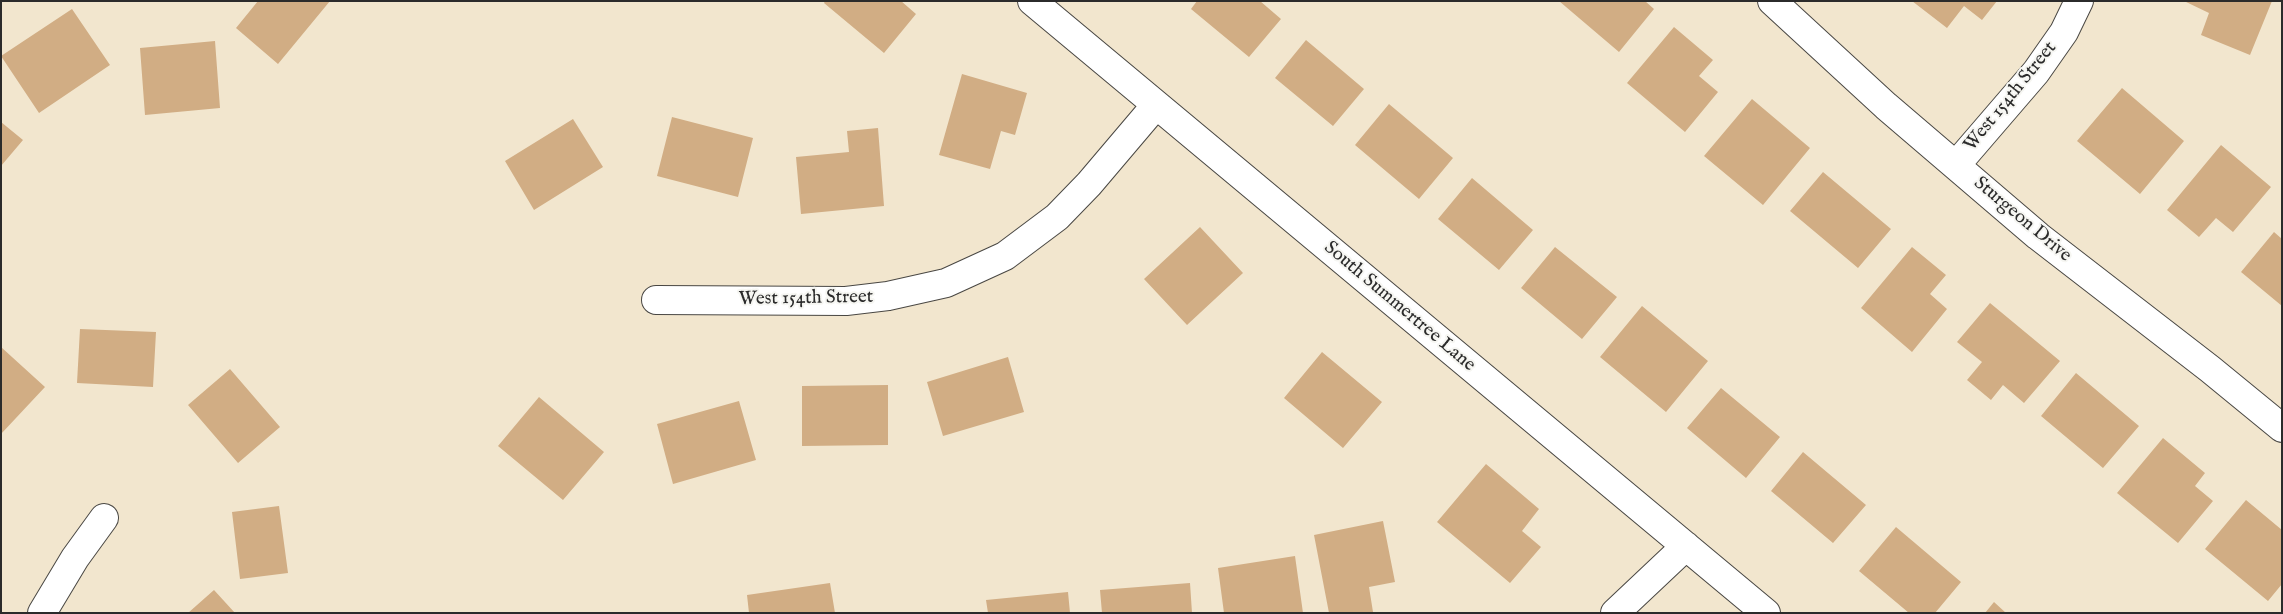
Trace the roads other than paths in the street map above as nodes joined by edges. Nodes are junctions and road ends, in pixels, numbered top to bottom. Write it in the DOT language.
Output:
graph roads {
  1 [pos="1032,1"];
  2 [pos="1772,1"];
  3 [pos="2079,1"];
  4 [pos="1156,105"];
  5 [pos="1956,165"];
  6 [pos="656,300"];
  7 [pos="2282,428"];
  8 [pos="104,518"];
  9 [pos="1686,546"];
  10 [pos="42,613"];
  11 [pos="1614,613"];
  12 [pos="1766,613"];
  1 -- 4 [label="street, South Summertree Lane"];
  2 -- 5 [label="street, Sturgeon Drive"];
  3 -- 5 [label="street, West 154th Street"];
  4 -- 6 [label="street, West 154th Street"];
  4 -- 9 [label="street, South Summertree Lane"];
  5 -- 7 [label="street, Sturgeon Drive"];
  8 -- 10 [label="street"];
  9 -- 11 [label="street"];
  9 -- 12 [label="street, South Summertree Lane"];
}
